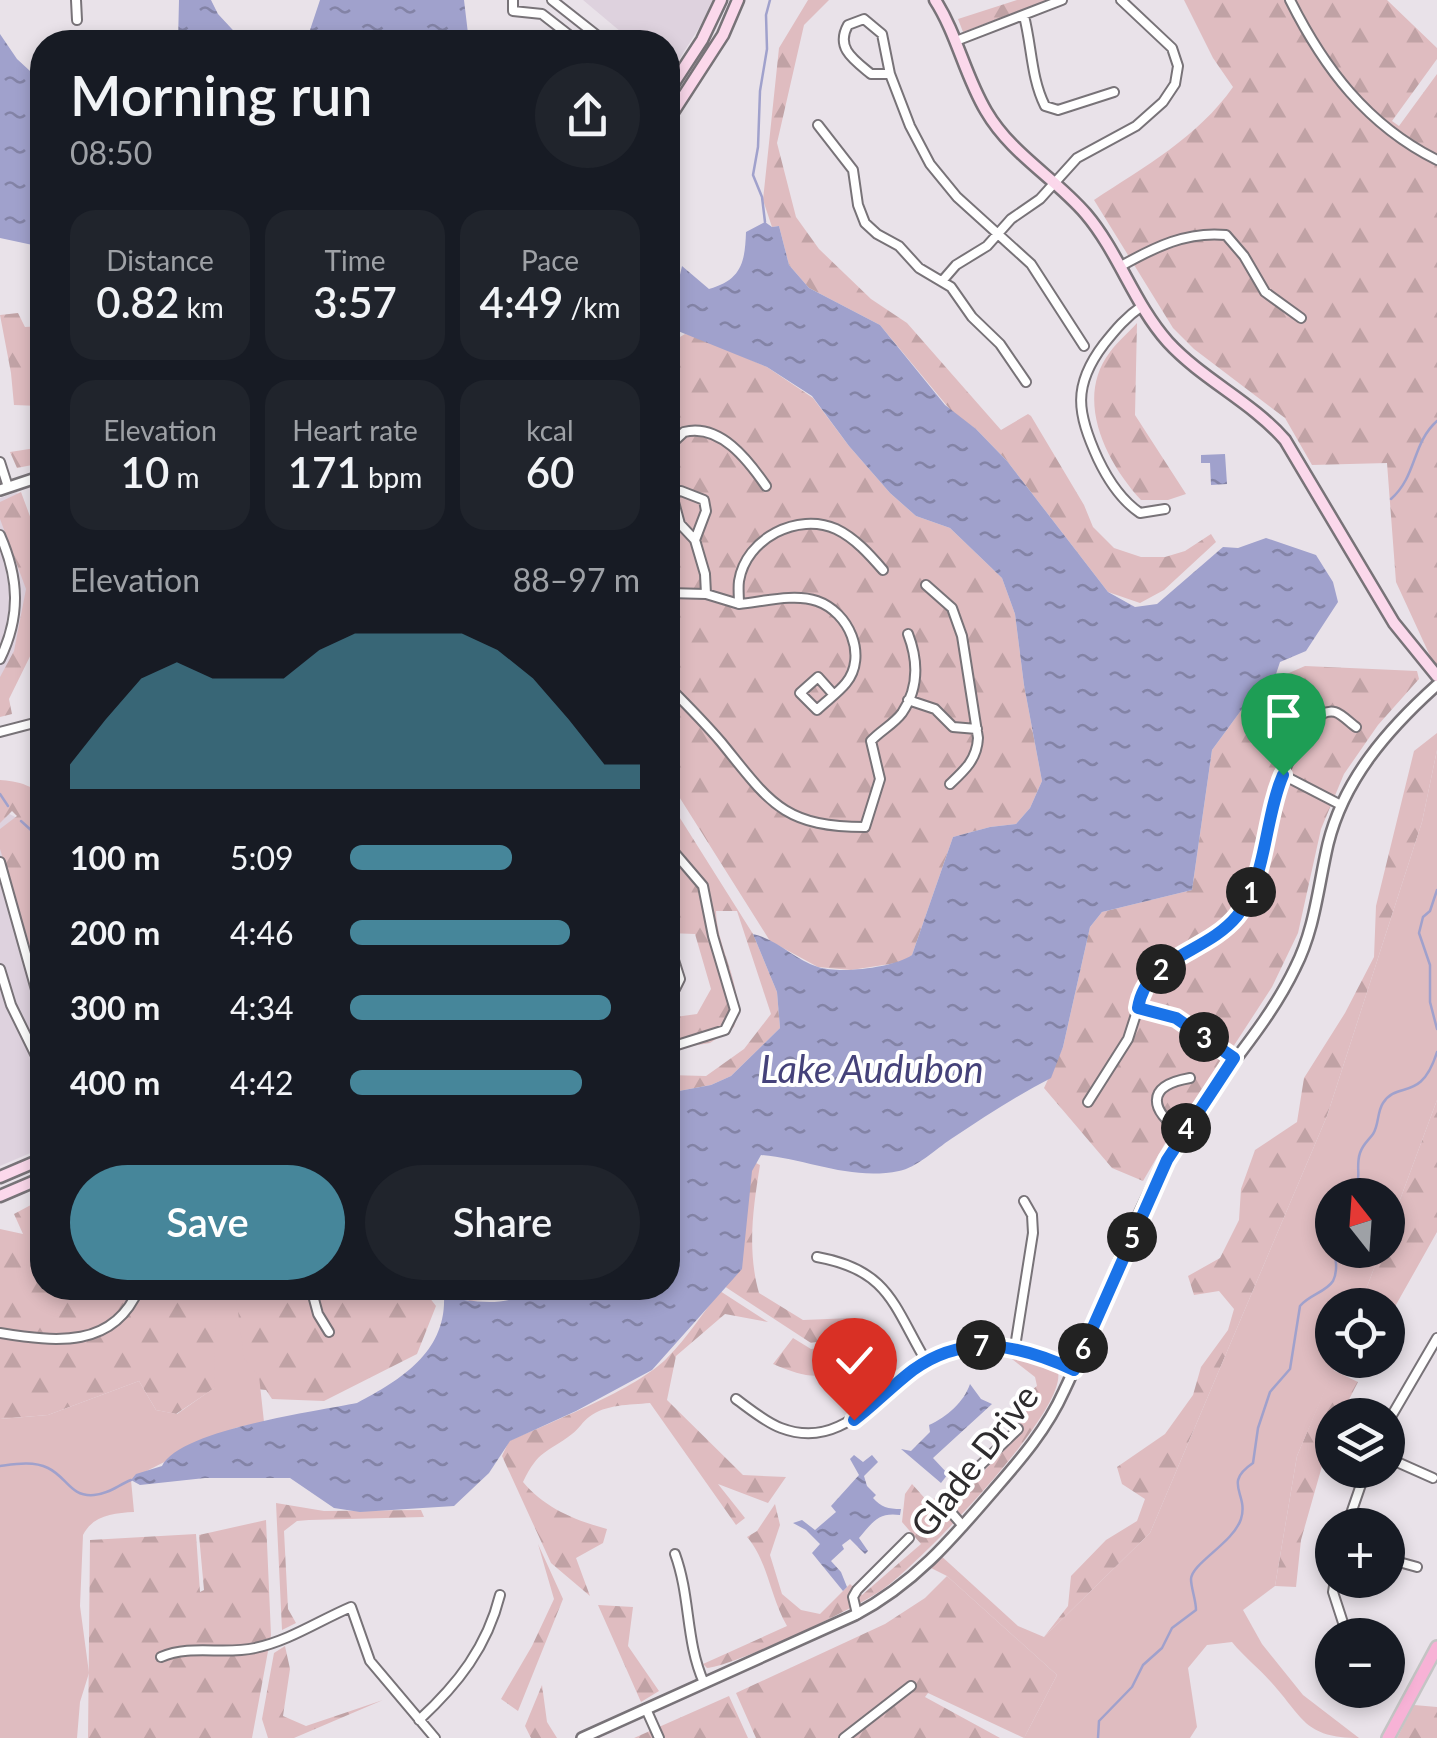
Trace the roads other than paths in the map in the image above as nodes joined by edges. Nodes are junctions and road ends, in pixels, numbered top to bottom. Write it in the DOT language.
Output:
graph roads {
  1 [pos="76,0"];
  2 [pos="514,0"];
  3 [pos="552,0"];
  4 [pos="721,0"];
  5 [pos="738,0"];
  6 [pos="935,0"];
  7 [pos="1062,0"];
  8 [pos="1121,0"];
  9 [pos="1290,0"];
  10 [pos="1024,16"];
  11 [pos="78,20"];
  12 [pos="563,30"];
  13 [pos="589,30"];
  14 [pos="956,42"];
  15 [pos="680,74"];
  16 [pos="890,74"];
  17 [pos="1114,92"];
  18 [pos="680,102"];
  19 [pos="818,125"];
  20 [pos="1437,160"];
  21 [pos="1054,183"];
  22 [pos="998,233"];
  23 [pos="1122,266"];
  24 [pos="943,280"];
  25 [pos="1142,306"];
  26 [pos="1301,318"];
  27 [pos="1084,346"];
  28 [pos="1026,382"];
  29 [pos="680,436"];
  30 [pos="0,462"];
  31 [pos="30,480"];
  32 [pos="766,486"];
  33 [pos="4,488"];
  34 [pos="680,490"];
  35 [pos="1165,509"];
  36 [pos="680,529"];
  37 [pos="0,535"];
  38 [pos="695,540"];
  39 [pos="884,570"];
  40 [pos="926,585"];
  41 [pos="680,593"];
  42 [pos="706,594"];
  43 [pos="739,604"];
  44 [pos="908,634"];
  45 [pos="0,659"];
  46 [pos="1437,676"];
  47 [pos="1437,685"];
  48 [pos="834,694"];
  49 [pos="680,699"];
  50 [pos="908,700"];
  51 [pos="30,724"];
  52 [pos="1356,727"];
  53 [pos="977,729"];
  54 [pos="0,732"];
  55 [pos="1283,775"];
  56 [pos="950,784"];
  57 [pos="1341,805"];
  58 [pos="680,859"];
  59 [pos="0,862"];
  60 [pos="30,968"];
  61 [pos="0,969"];
  62 [pos="1138,1008"];
  63 [pos="30,1044"];
  64 [pos="680,1044"];
  65 [pos="1234,1058"];
  66 [pos="1190,1078"];
  67 [pos="1088,1102"];
  68 [pos="1183,1133"];
  69 [pos="30,1164"];
  70 [pos="0,1177"];
  71 [pos="30,1183"];
  72 [pos="0,1196"];
  73 [pos="1024,1201"];
  74 [pos="817,1257"];
  75 [pos="131,1300"];
  76 [pos="315,1300"];
  77 [pos="329,1332"];
  78 [pos="0,1333"];
  79 [pos="1437,1338"];
  80 [pos="1015,1347"];
  81 [pos="926,1361"];
  82 [pos="1074,1370"];
  83 [pos="1402,1398"];
  84 [pos="736,1399"];
  85 [pos="1018,1430"];
  86 [pos="1405,1466"];
  87 [pos="1433,1478"];
  88 [pos="963,1526"];
  89 [pos="910,1538"];
  90 [pos="675,1554"];
  91 [pos="1405,1564"];
  92 [pos="1417,1567"];
  93 [pos="500,1595"];
  94 [pos="857,1614"];
  95 [pos="1437,1647"];
  96 [pos="160,1658"];
  97 [pos="704,1683"];
  98 [pos="911,1686"];
  99 [pos="646,1710"];
  100 [pos="420,1720"];
  101 [pos="435,1738"];
  102 [pos="582,1738"];
  103 [pos="659,1738"];
  104 [pos="844,1738"];
  105 [pos="1388,1738"];
  1 -- 11 [label="street"];
  2 -- 12 [label="street"];
  3 -- 13 [label="street"];
  4 -- 15 [label="main road"];
  5 -- 18 [label="main road"];
  6 -- 14 [label="main road"];
  7 -- 10 [label="street"];
  8 -- 21 [label="street"];
  9 -- 20 [label="street"];
  10 -- 14 [label="street"];
  10 -- 17 [label="street"];
  14 -- 21 [label="main road"];
  16 -- 16 [label="street"];
  16 -- 22 [label="street"];
  19 -- 24 [label="street"];
  21 -- 22 [label="street"];
  21 -- 23 [label="main road"];
  22 -- 24 [label="street"];
  22 -- 27 [label="street"];
  23 -- 25 [label="main road"];
  23 -- 26 [label="street"];
  24 -- 28 [label="street"];
  25 -- 35 [label="street"];
  25 -- 46 [label="main road"];
  29 -- 32 [label="street"];
  30 -- 33 [label="street"];
  31 -- 33 [label="street"];
  34 -- 38 [label="street"];
  36 -- 38 [label="street"];
  37 -- 45 [label="street"];
  38 -- 42 [label="street"];
  39 -- 43 [label="street"];
  40 -- 53 [label="street"];
  41 -- 42 [label="street"];
  42 -- 43 [label="street"];
  43 -- 48 [label="street"];
  44 -- 50 [label="street"];
  47 -- 57 [label="street, Glade Drive"];
  49 -- 50 [label="street"];
  50 -- 53 [label="street"];
  51 -- 54 [label="street"];
  52 -- 55 [label="street"];
  53 -- 56 [label="street"];
  55 -- 57 [label="street"];
  55 -- 62 [label="street"];
  57 -- 65 [label="street, Glade Drive"];
  58 -- 64 [label="street"];
  59 -- 60 [label="street"];
  61 -- 63 [label="street"];
  62 -- 65 [label="street"];
  62 -- 67 [label="street"];
  65 -- 68 [label="street, Glade Drive"];
  66 -- 68 [label="street"];
  68 -- 82 [label="street, Glade Drive"];
  69 -- 70 [label="main road"];
  71 -- 72 [label="main road"];
  73 -- 80 [label="street"];
  74 -- 81 [label="street"];
  75 -- 78 [label="street"];
  76 -- 77 [label="street"];
  79 -- 83 [label="street"];
  80 -- 81 [label="street"];
  80 -- 82 [label="street"];
  81 -- 84 [label="street"];
  82 -- 88 [label="street, Glade Drive"];
  85 -- 88 [label="street"];
  86 -- 87 [label="street"];
  88 -- 94 [label="street, Glade Drive"];
  89 -- 94 [label="street"];
  90 -- 97 [label="street"];
  91 -- 92 [label="street"];
  93 -- 100 [label="street"];
  94 -- 97 [label="street, Glade Drive"];
  95 -- 105 [label="main road"];
  96 -- 100 [label="street"];
  97 -- 99 [label="street, Glade Drive"];
  98 -- 104 [label="street"];
  99 -- 102 [label="street, Glade Drive"];
  99 -- 103 [label="street"];
  100 -- 101 [label="street"];
}
